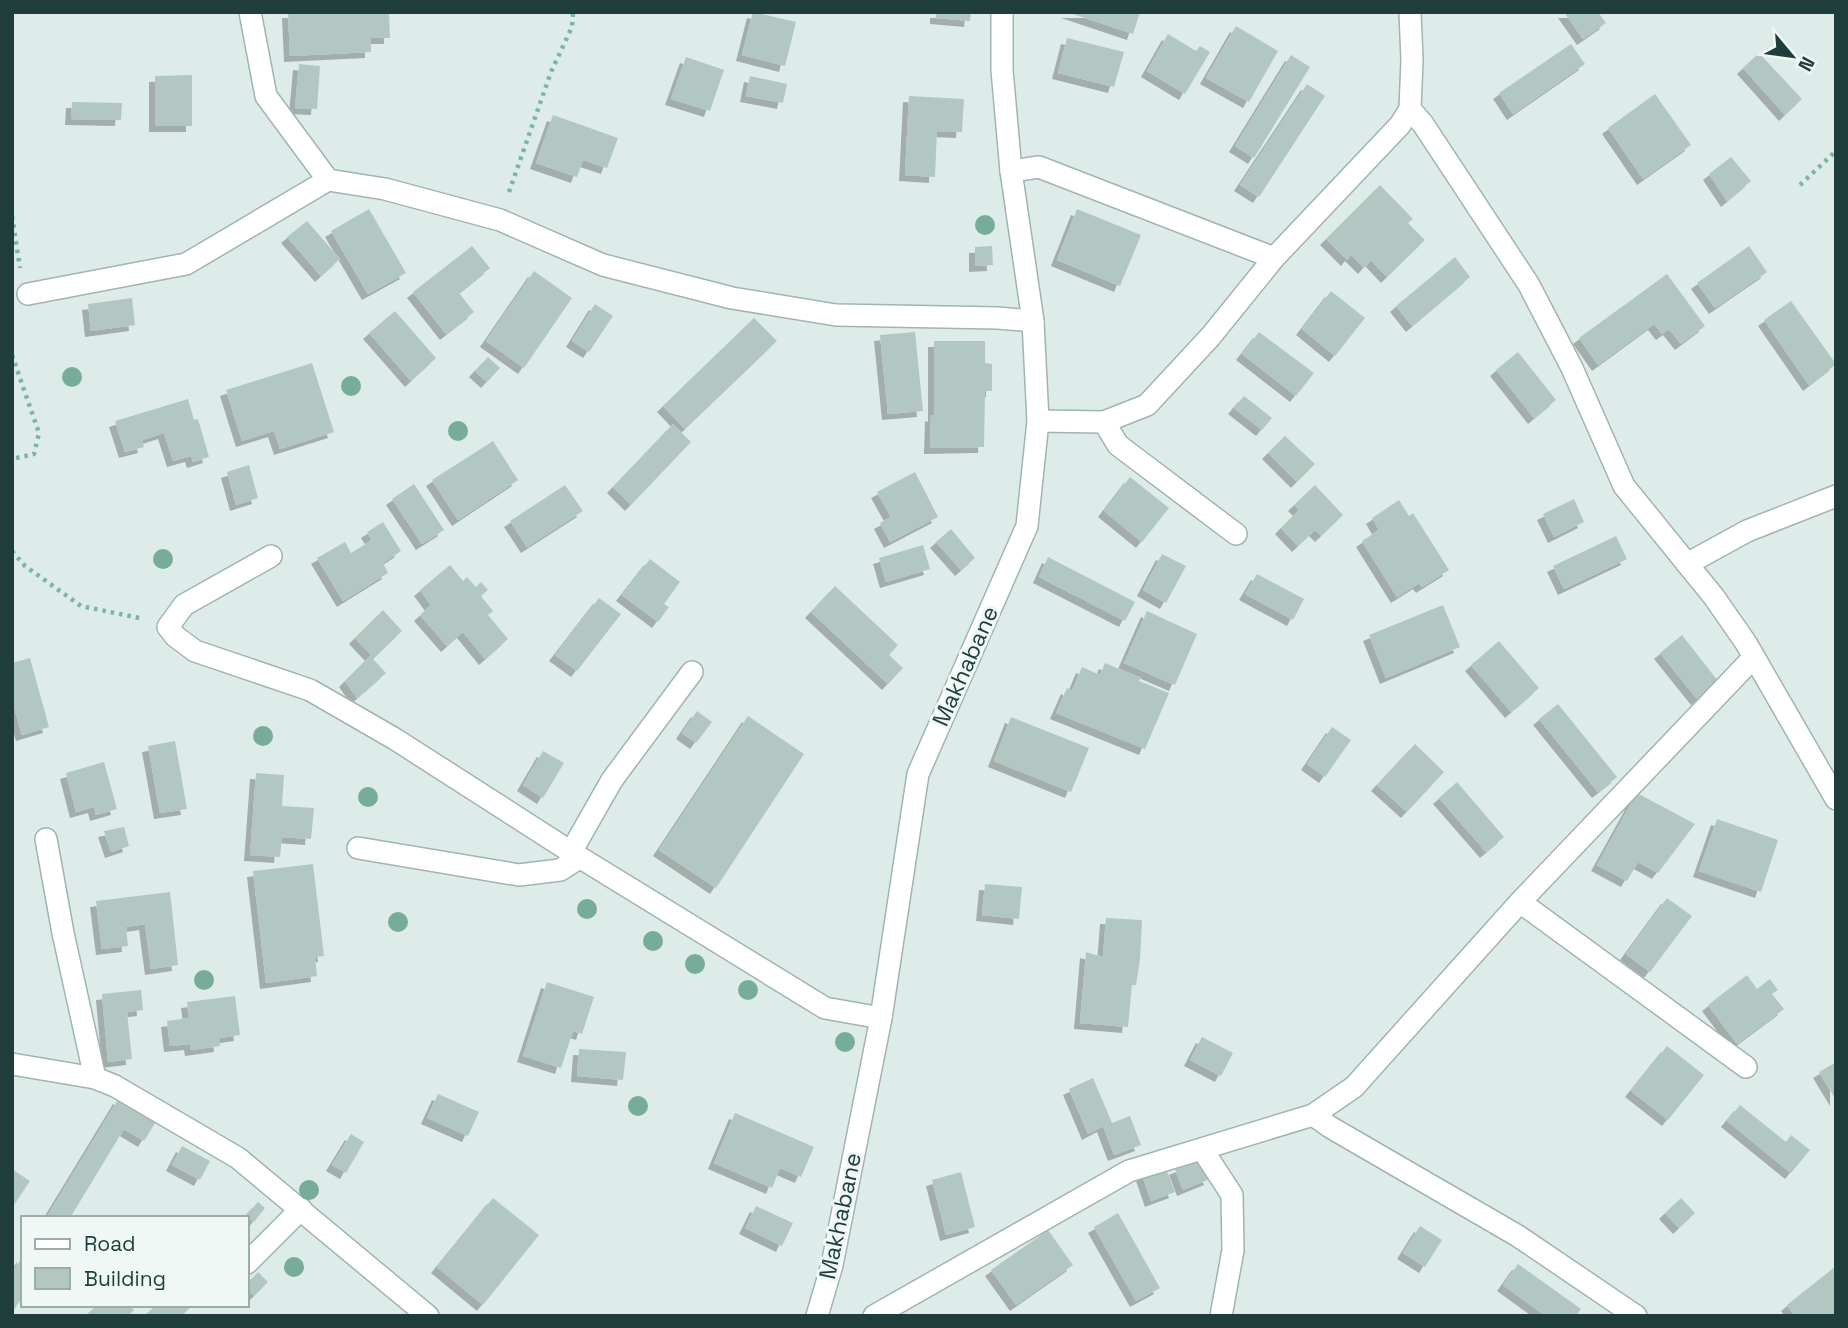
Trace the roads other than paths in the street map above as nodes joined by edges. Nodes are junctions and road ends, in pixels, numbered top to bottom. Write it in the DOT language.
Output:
graph roads {
  1 [pos="250,12"];
  2 [pos="1002,12"];
  3 [pos="1410,12"];
  4 [pos="1410,109"];
  5 [pos="1010,170"];
  6 [pos="328,180"];
  7 [pos="1274,258"];
  8 [pos="27,294"];
  9 [pos="1033,321"];
  10 [pos="1038,421"];
  11 [pos="1104,422"];
  12 [pos="1836,496"];
  13 [pos="1236,534"];
  14 [pos="271,556"];
  15 [pos="1687,565"];
  16 [pos="1754,657"];
  17 [pos="692,672"];
  18 [pos="1836,799"];
  19 [pos="46,839"];
  20 [pos="358,848"];
  21 [pos="575,855"];
  22 [pos="1520,902"];
  23 [pos="881,1018"];
  24 [pos="12,1064"];
  25 [pos="1746,1067"];
  26 [pos="95,1078"];
  27 [pos="1313,1115"];
  28 [pos="1202,1149"];
  29 [pos="301,1209"];
  30 [pos="248,1262"];
  31 [pos="428,1316"];
  32 [pos="817,1316"];
  33 [pos="874,1316"];
  34 [pos="1222,1316"];
  35 [pos="1636,1316"];
  1 -- 6 [label="street"];
  2 -- 5 [label="street, Makhabane"];
  3 -- 4 [label="street"];
  4 -- 7 [label="street"];
  4 -- 15 [label="street"];
  5 -- 7 [label="street"];
  5 -- 9 [label="street, Makhabane"];
  6 -- 8 [label="street"];
  6 -- 9 [label="street"];
  7 -- 11 [label="street"];
  9 -- 10 [label="street, Makhabane"];
  10 -- 11 [label="street"];
  10 -- 23 [label="street, Makhabane"];
  11 -- 13 [label="street"];
  12 -- 15 [label="street"];
  14 -- 21 [label="street"];
  15 -- 16 [label="street"];
  16 -- 18 [label="street"];
  16 -- 22 [label="street"];
  17 -- 21 [label="street"];
  19 -- 26 [label="street"];
  20 -- 21 [label="street"];
  21 -- 23 [label="street"];
  22 -- 25 [label="street"];
  22 -- 27 [label="street"];
  23 -- 32 [label="street, Makhabane"];
  24 -- 26 [label="street"];
  26 -- 29 [label="street"];
  27 -- 28 [label="street"];
  27 -- 35 [label="street"];
  28 -- 33 [label="street"];
  28 -- 34 [label="street"];
  29 -- 30 [label="street"];
  29 -- 31 [label="street"];
}
